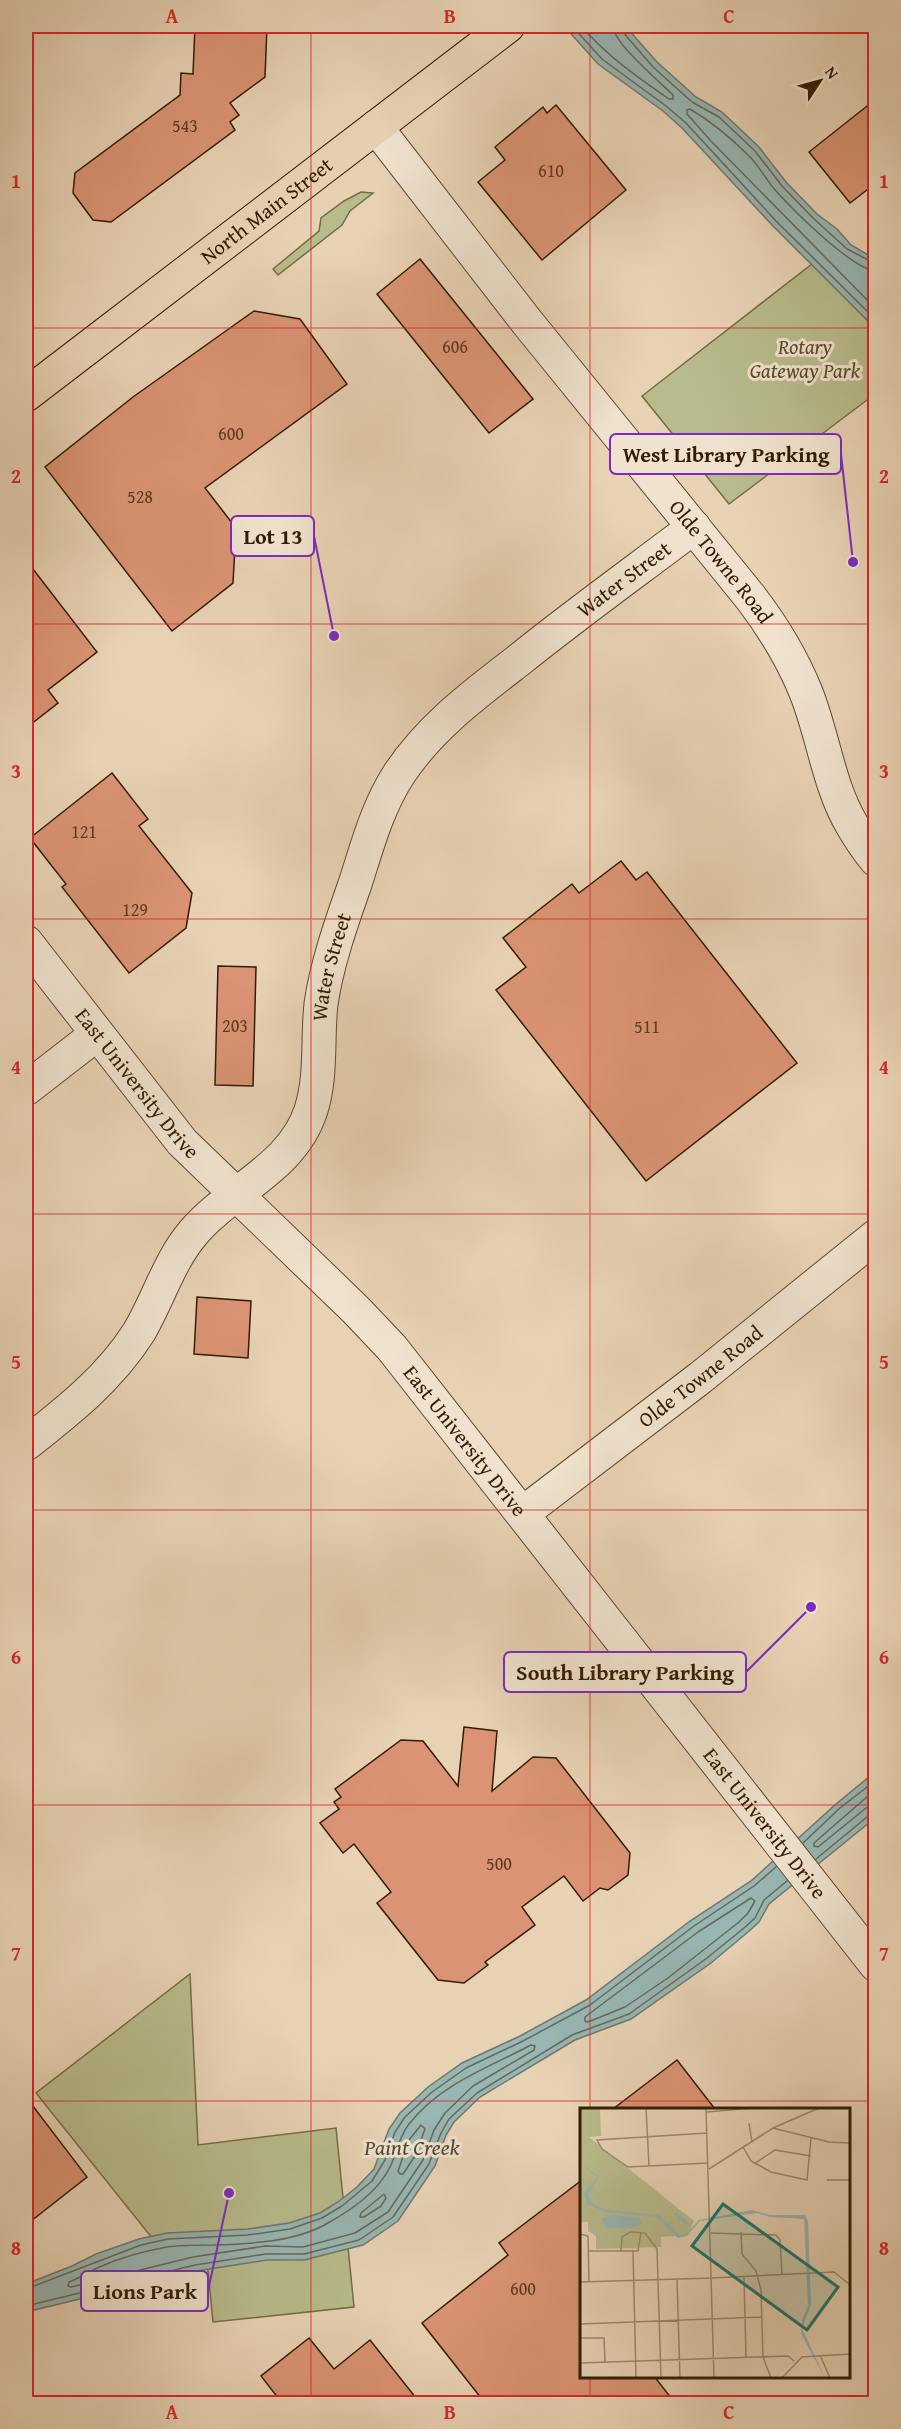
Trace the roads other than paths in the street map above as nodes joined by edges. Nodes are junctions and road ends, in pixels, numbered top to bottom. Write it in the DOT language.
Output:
graph roads {
  1 [pos="508,26"];
  2 [pos="376,127"];
  3 [pos="26,395"];
  4 [pos="694,527"];
  5 [pos="876,860"];
  6 [pos="26,942"];
  7 [pos="97,1034"];
  8 [pos="26,1089"];
  9 [pos="237,1195"];
  10 [pos="876,1236"];
  11 [pos="26,1444"];
  12 [pos="523,1513"];
  13 [pos="876,1965"];
  1 -- 2 [label="main road, North Main Street"];
  2 -- 3 [label="main road, North Main Street"];
  2 -- 4 [label="street, Olde Towne Road"];
  4 -- 5 [label="street, Olde Towne Road"];
  4 -- 9 [label="street, Water Street"];
  6 -- 7 [label="street, East University Drive"];
  7 -- 8 [label="street"];
  7 -- 9 [label="street, East University Drive"];
  9 -- 11 [label="street, Water Street"];
  9 -- 12 [label="street, East University Drive"];
  10 -- 12 [label="street, Olde Towne Road"];
  12 -- 13 [label="street, East University Drive"];
}
